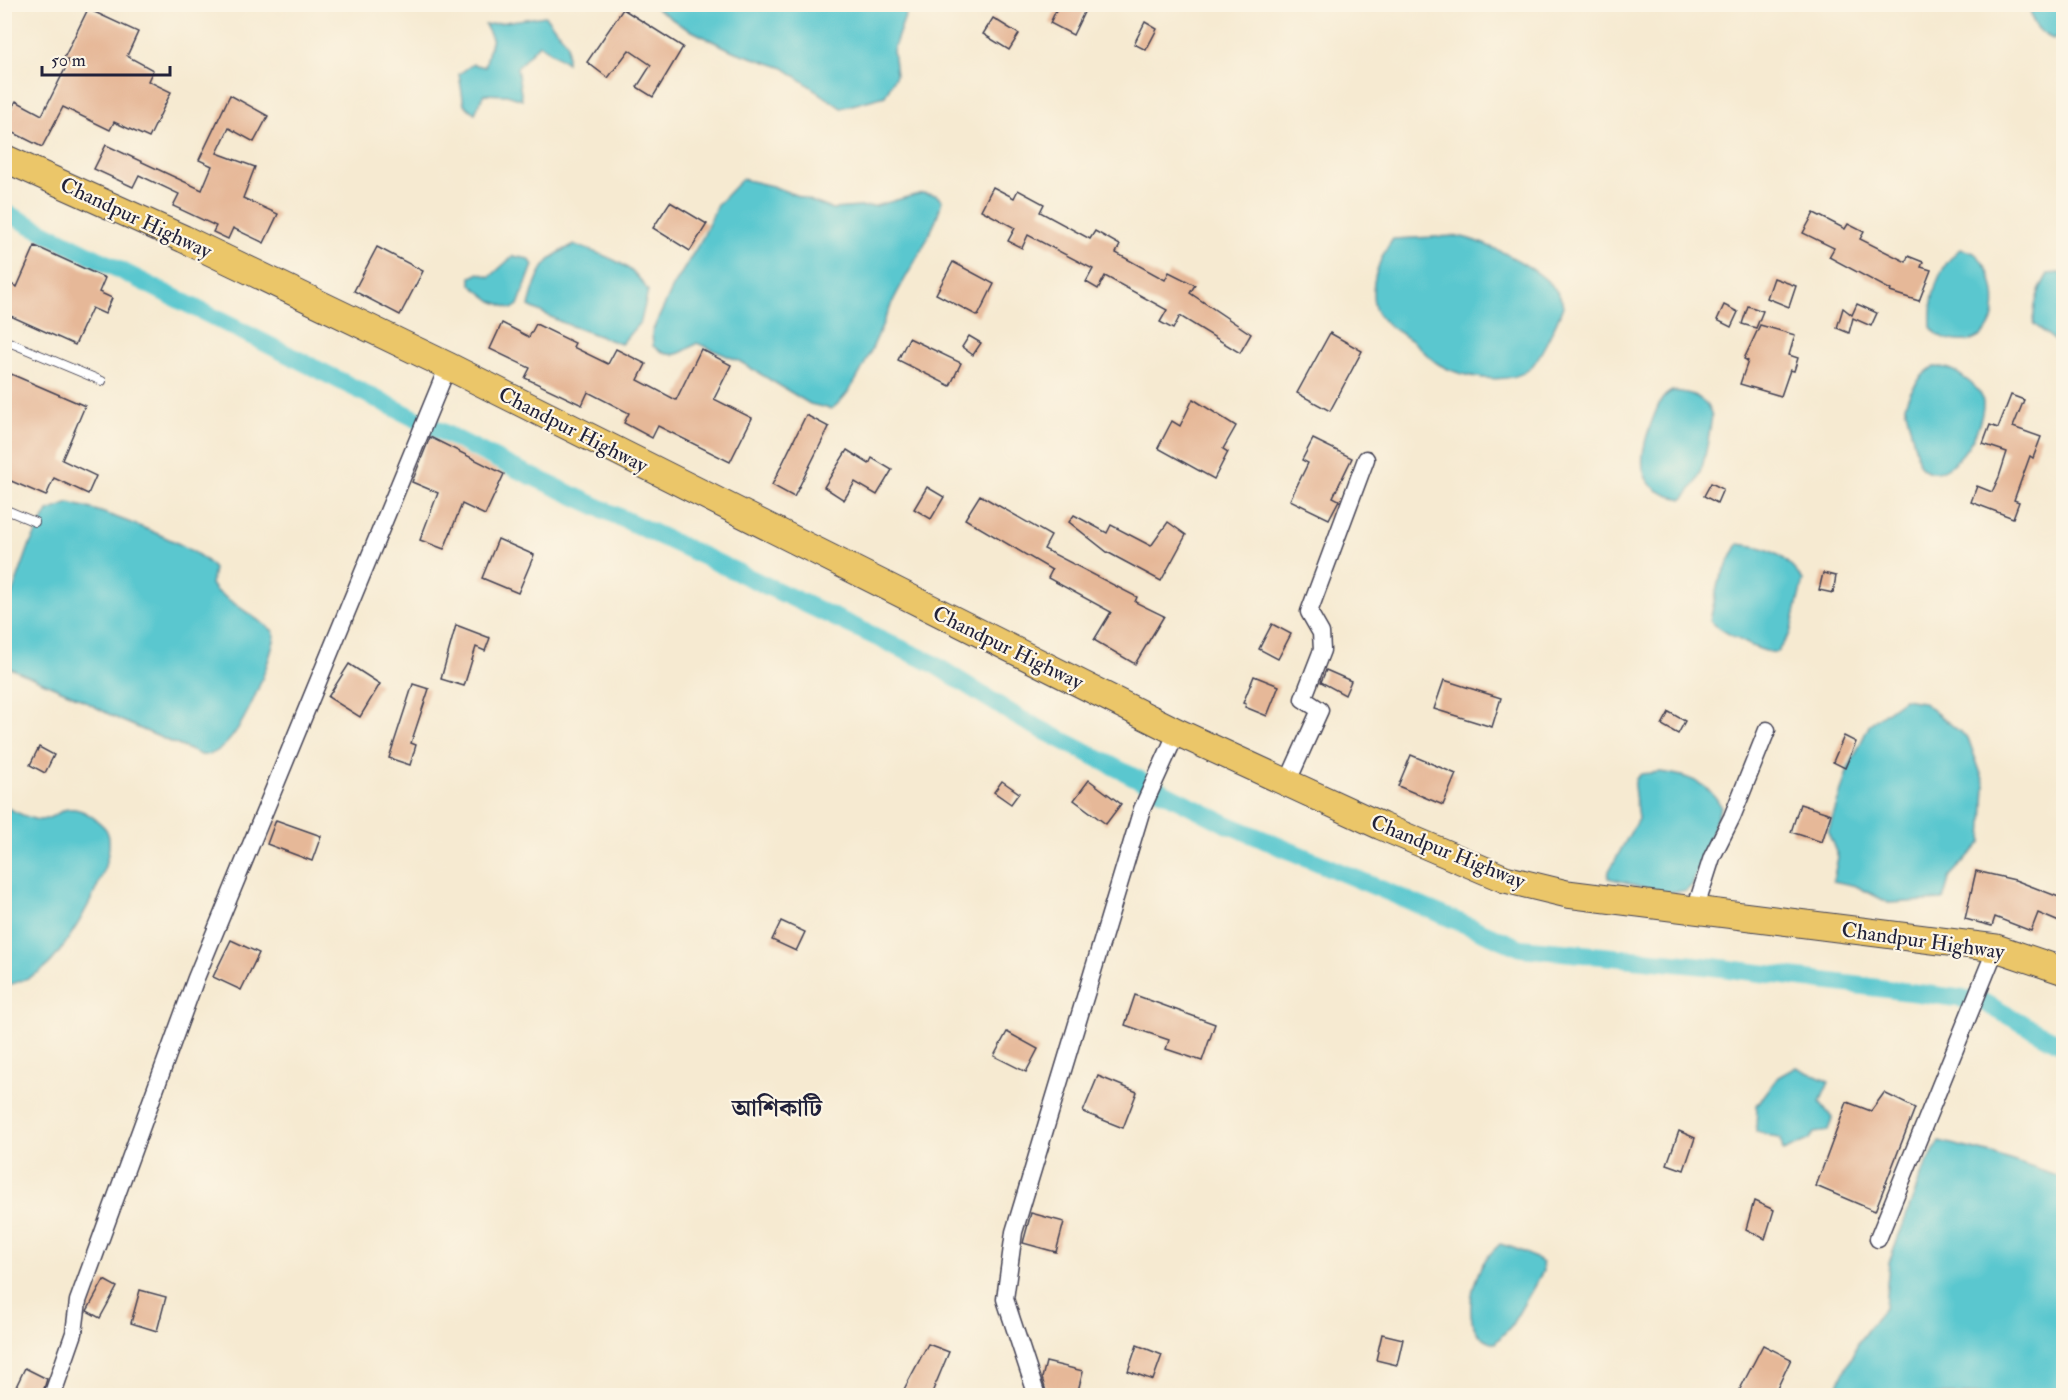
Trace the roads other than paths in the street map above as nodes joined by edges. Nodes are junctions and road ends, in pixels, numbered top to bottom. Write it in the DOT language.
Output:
graph roads {
  1 [pos="4,158"];
  2 [pos="4,339"];
  3 [pos="443,378"];
  4 [pos="102,381"];
  5 [pos="1366,459"];
  6 [pos="4,509"];
  7 [pos="35,522"];
  8 [pos="1767,730"];
  9 [pos="1178,732"];
  10 [pos="1287,783"];
  11 [pos="1695,910"];
  12 [pos="1993,957"];
  13 [pos="2064,971"];
  14 [pos="1878,1239"];
  15 [pos="52,1395"];
  16 [pos="1037,1395"];
  1 -- 3 [label="main road, Chandpur Highway"];
  2 -- 4 [label="lane"];
  3 -- 9 [label="main road, Chandpur Highway"];
  3 -- 15 [label="street"];
  5 -- 10 [label="street"];
  6 -- 7 [label="lane"];
  8 -- 11 [label="street"];
  9 -- 10 [label="main road, Chandpur Highway"];
  9 -- 16 [label="street"];
  10 -- 11 [label="main road, Chandpur Highway"];
  11 -- 12 [label="main road, Chandpur Highway"];
  12 -- 13 [label="main road, Chandpur Highway"];
  12 -- 14 [label="street"];
}
